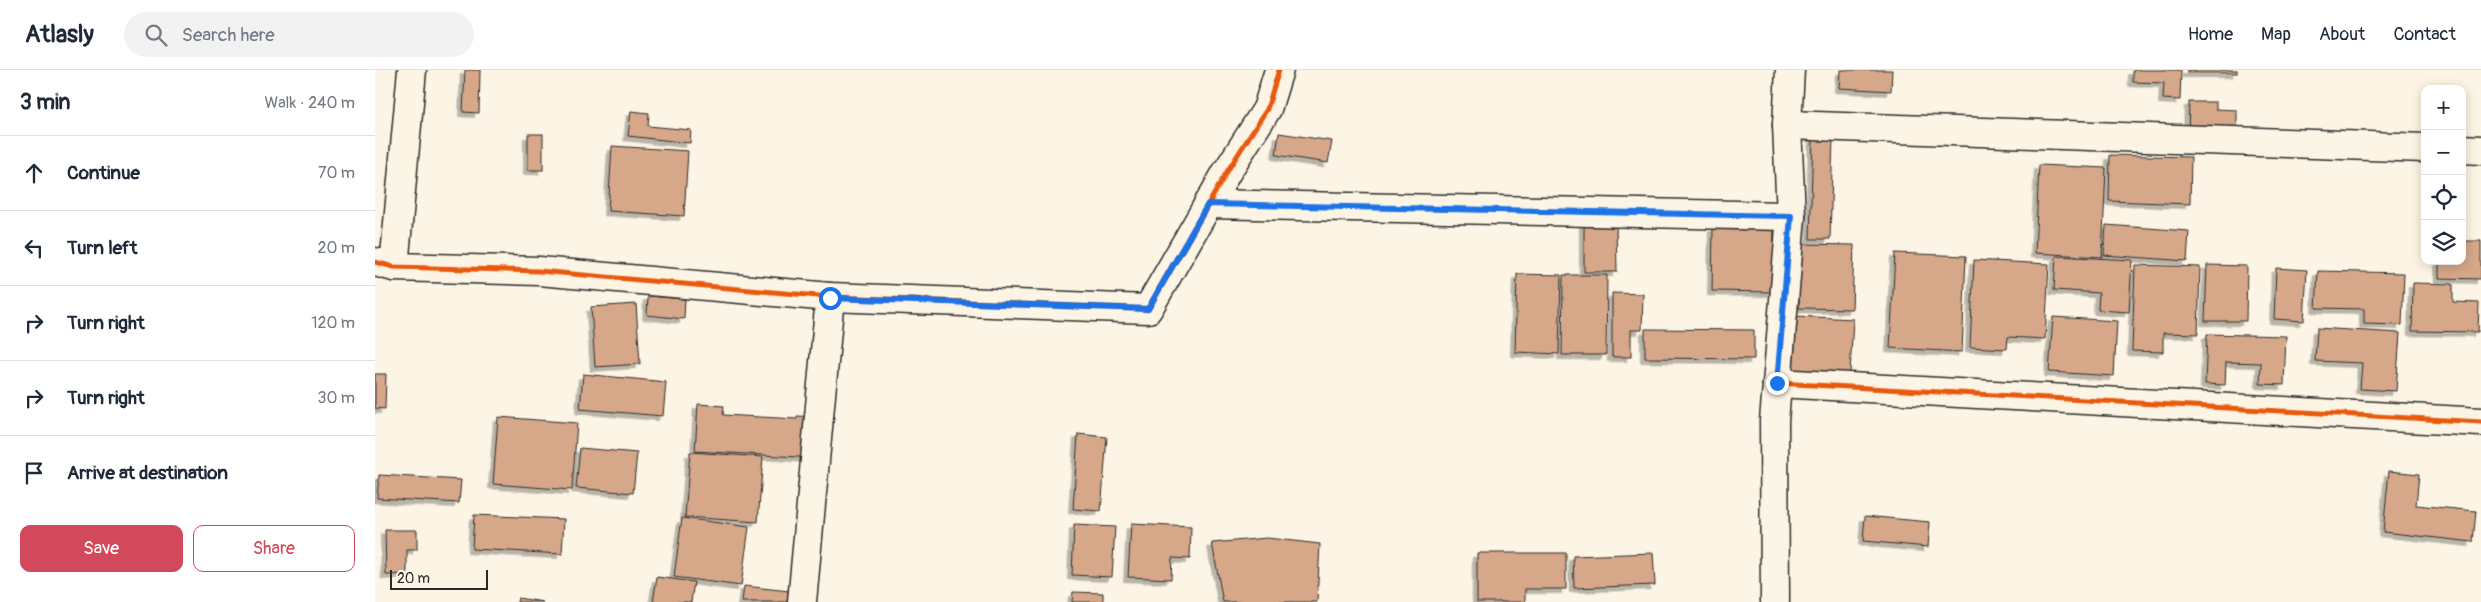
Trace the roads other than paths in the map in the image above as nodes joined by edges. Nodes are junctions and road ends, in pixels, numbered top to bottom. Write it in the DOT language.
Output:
graph roads {
  1 [pos="412,70"];
  2 [pos="1279,70"];
  3 [pos="1790,70"];
  4 [pos="1787,125"];
  5 [pos="2421,148"];
  6 [pos="2466,149"];
  7 [pos="2481,150"];
  8 [pos="1208,204"];
  9 [pos="1791,216"];
  10 [pos="385,264"];
  11 [pos="830,298"];
  12 [pos="1777,383"];
  13 [pos="2481,422"];
  14 [pos="802,602"];
  15 [pos="1775,602"];
  1 -- 10 [label="street"];
  2 -- 8 [label="street"];
  3 -- 4 [label="street"];
  4 -- 5 [label="street"];
  4 -- 9 [label="street"];
  6 -- 7 [label="street"];
  8 -- 9 [label="street"];
  8 -- 11 [label="street"];
  9 -- 12 [label="street"];
  10 -- 11 [label="street"];
  11 -- 14 [label="street"];
  12 -- 13 [label="street"];
  12 -- 15 [label="street"];
}
